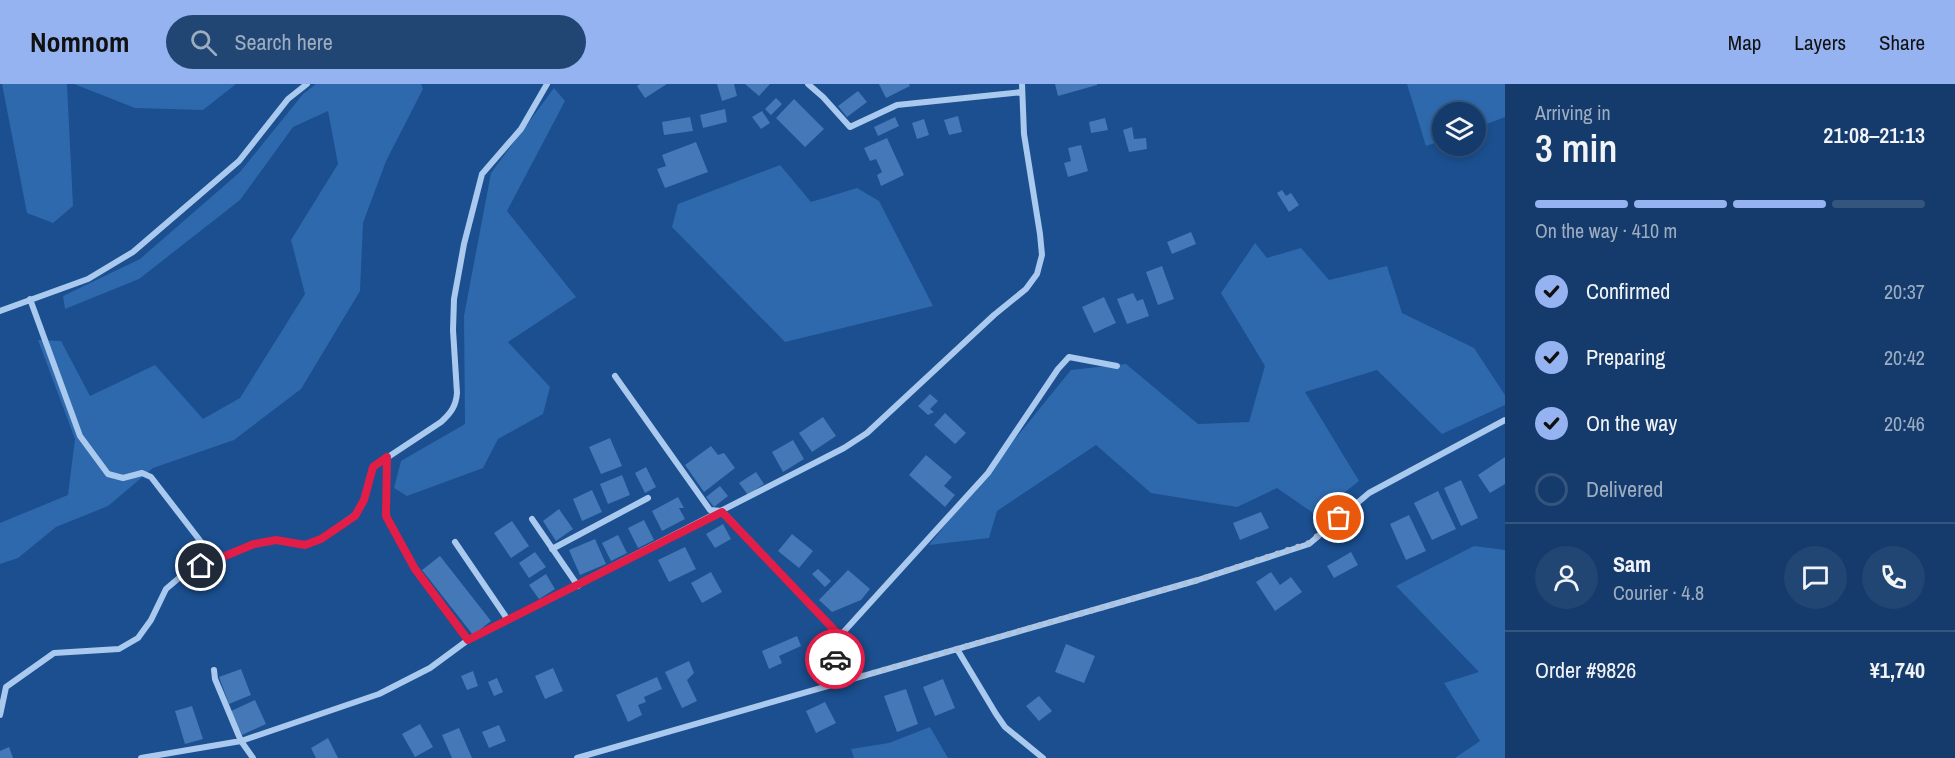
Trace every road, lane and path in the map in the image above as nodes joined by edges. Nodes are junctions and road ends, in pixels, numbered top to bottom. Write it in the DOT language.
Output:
graph roads {
  1 [pos="307,84"];
  2 [pos="547,84"];
  3 [pos="808,84"];
  4 [pos="1022,84"];
  5 [pos="1022,92"];
  6 [pos="30,299"];
  7 [pos="0,311"];
  8 [pos="1117,366"];
  9 [pos="615,376"];
  10 [pos="1505,420"];
  11 [pos="387,457"];
  12 [pos="648,498"];
  13 [pos="722,512"];
  14 [pos="532,519"];
  15 [pos="455,542"];
  16 [pos="552,549"];
  17 [pos="215,560"];
  18 [pos="578,586"];
  19 [pos="508,620"];
  20 [pos="840,636"];
  21 [pos="468,640"];
  22 [pos="957,649"];
  23 [pos="214,670"];
  24 [pos="845,681"];
  25 [pos="0,715"];
  26 [pos="241,741"];
  27 [pos="141,758"];
  28 [pos="252,758"];
  29 [pos="577,758"];
  30 [pos="1043,758"];
  1 -- 6 [label="street"];
  2 -- 11 [label="street"];
  3 -- 5 [label="street"];
  4 -- 5 [label="street"];
  5 -- 13 [label="street"];
  6 -- 7 [label="street"];
  6 -- 17 [label="street"];
  8 -- 20 [label="street"];
  9 -- 13 [label="street"];
  10 -- 22 [label="street"];
  11 -- 17 [label="street"];
  11 -- 21 [label="street"];
  12 -- 16 [label="street"];
  13 -- 18 [label="street"];
  13 -- 20 [label="street"];
  14 -- 16 [label="street"];
  15 -- 19 [label="street"];
  16 -- 18 [label="street"];
  17 -- 25 [label="street"];
  18 -- 19 [label="street"];
  19 -- 21 [label="street"];
  20 -- 24 [label="street"];
  21 -- 26 [label="street"];
  22 -- 24 [label="street"];
  22 -- 30 [label="street"];
  23 -- 26 [label="street"];
  24 -- 29 [label="street"];
  26 -- 27 [label="street"];
  26 -- 28 [label="street"];
}
